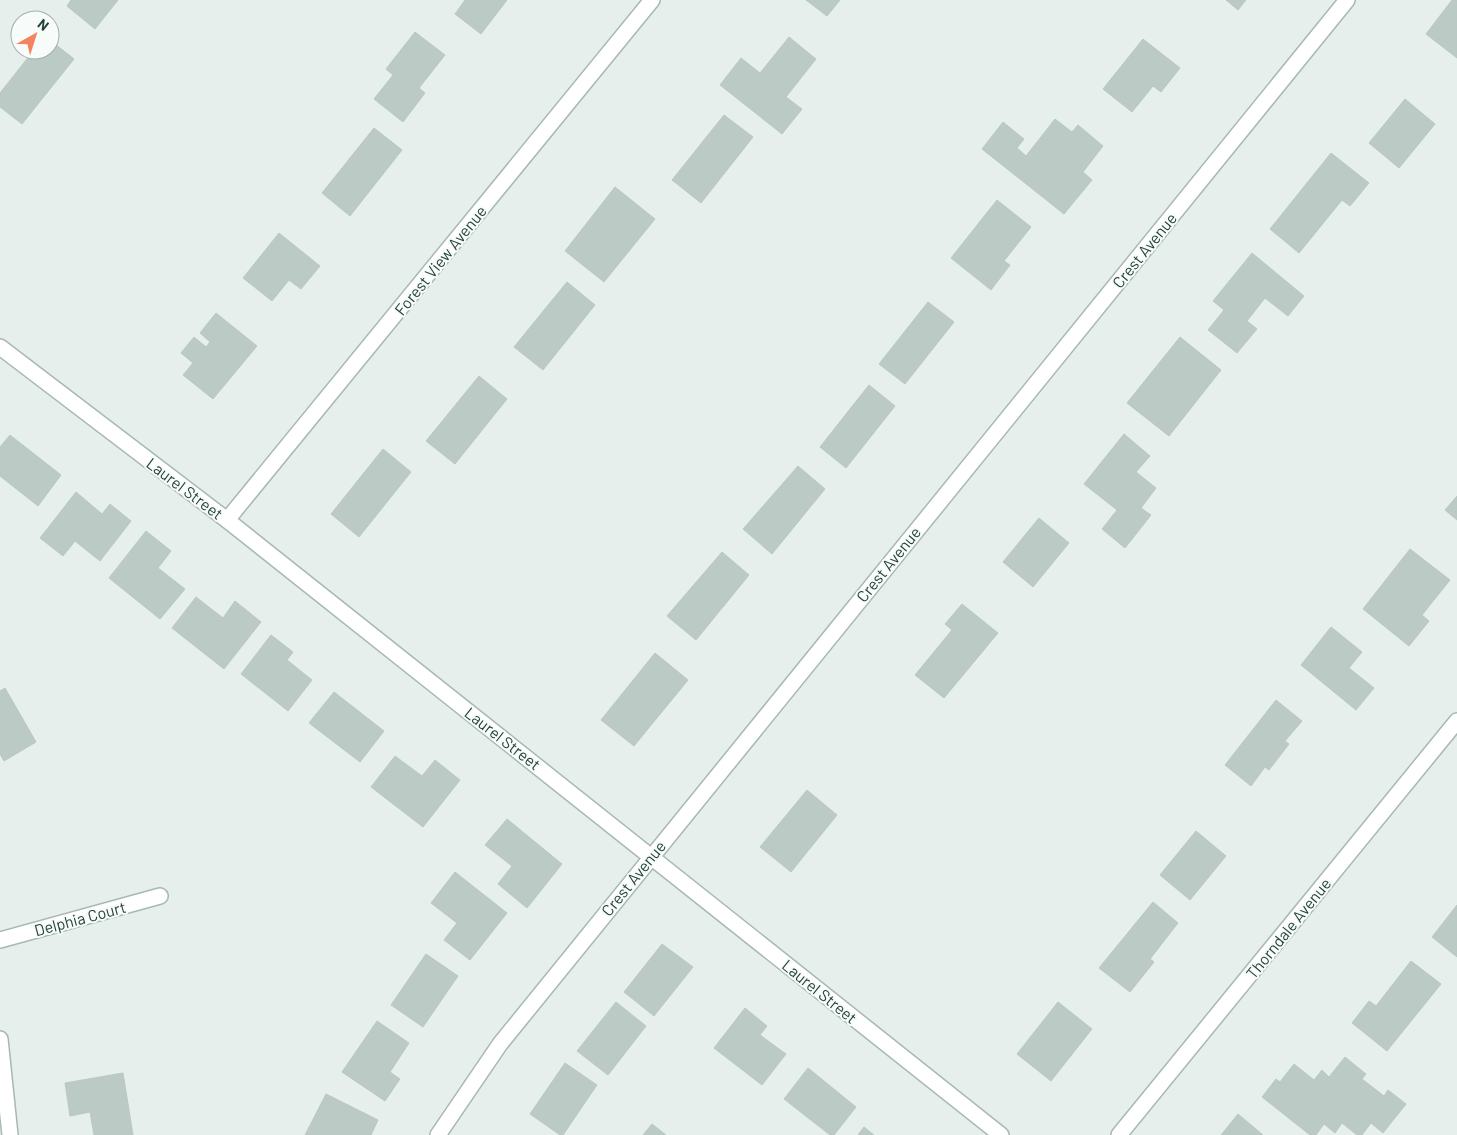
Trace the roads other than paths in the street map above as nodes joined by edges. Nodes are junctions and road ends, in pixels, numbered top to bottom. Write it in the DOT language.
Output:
graph roads {
  1 [pos="652,0"];
  2 [pos="1347,0"];
  3 [pos="0,347"];
  4 [pos="227,520"];
  5 [pos="1457,721"];
  6 [pos="651,856"];
  7 [pos="160,896"];
  8 [pos="0,940"];
  9 [pos="0,1039"];
  10 [pos="10,1135"];
  11 [pos="438,1135"];
  12 [pos="1001,1135"];
  13 [pos="1119,1135"];
  1 -- 4 [label="street, Forest View Avenue"];
  2 -- 6 [label="street, Crest Avenue"];
  3 -- 4 [label="street, Laurel Street"];
  4 -- 6 [label="street, Laurel Street"];
  5 -- 13 [label="street, Thorndale Avenue"];
  6 -- 11 [label="street, Crest Avenue"];
  6 -- 12 [label="street, Laurel Street"];
  7 -- 8 [label="street, Delphia Court"];
  9 -- 10 [label="street"];
}
